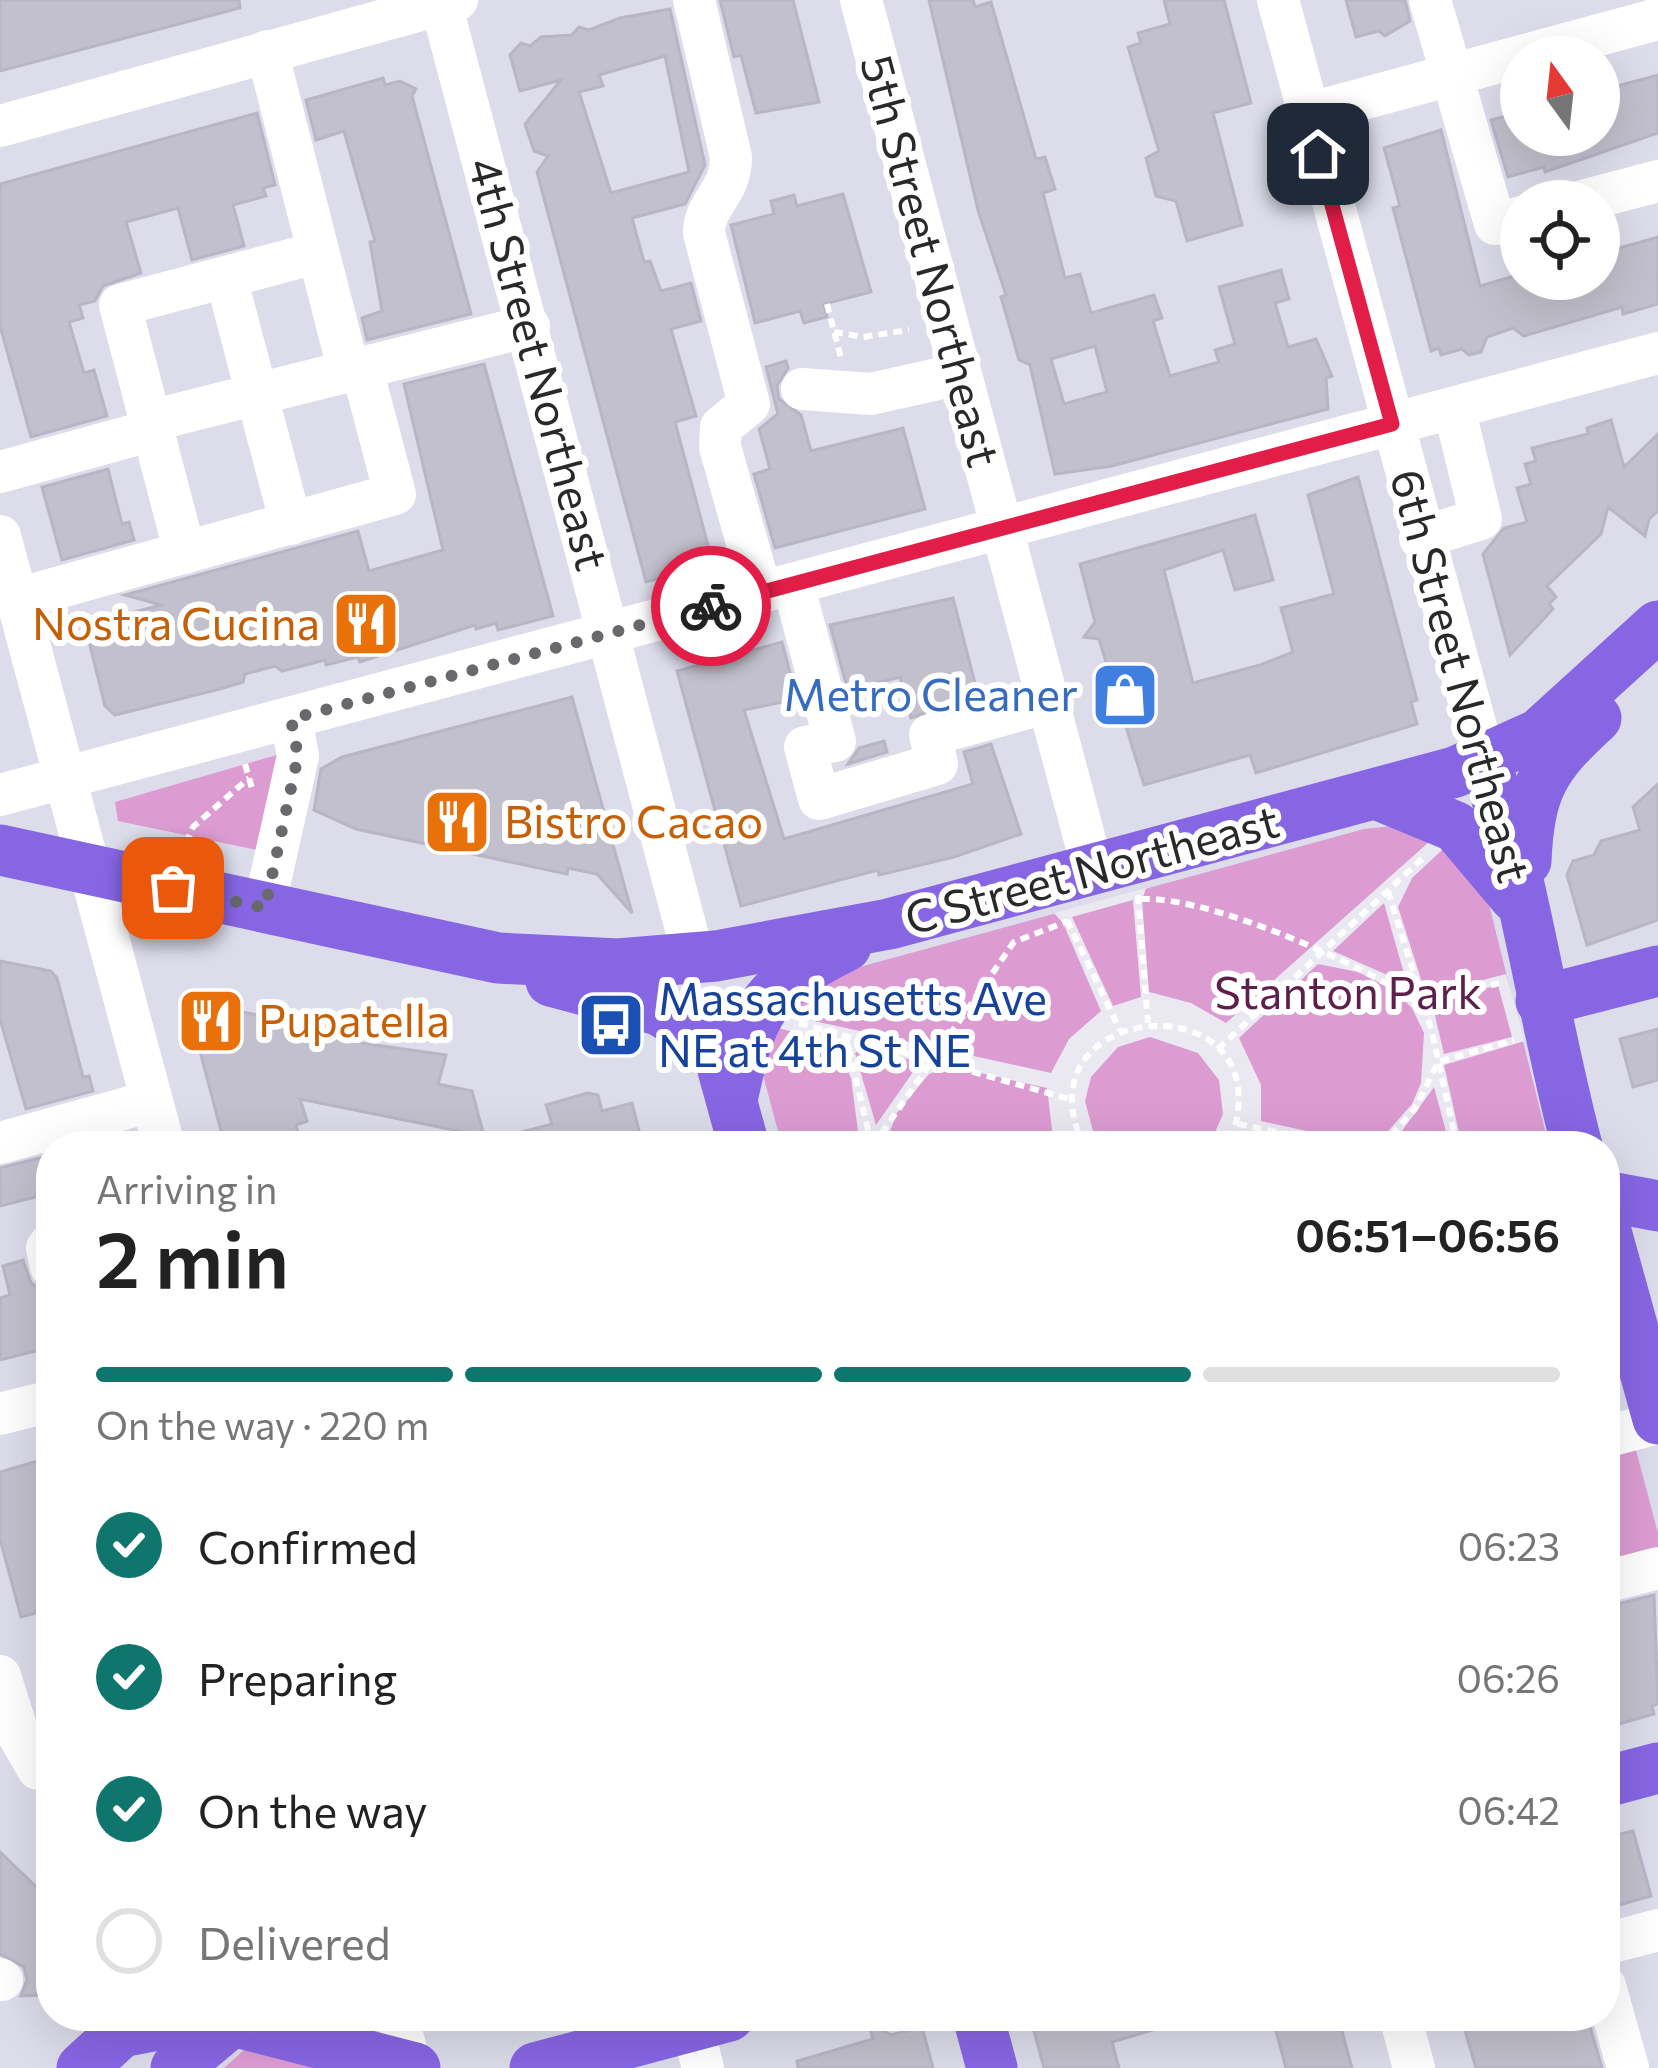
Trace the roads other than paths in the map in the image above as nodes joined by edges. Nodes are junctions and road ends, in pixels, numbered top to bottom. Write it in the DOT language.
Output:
graph roads {
  1 [pos="694,0"];
  2 [pos="860,0"];
  3 [pos="1277,0"];
  4 [pos="1430,0"];
  5 [pos="446,1"];
  6 [pos="1658,20"];
  7 [pos="267,51"];
  8 [pos="1452,75"];
  9 [pos="1307,114"];
  10 [pos="0,126"];
  11 [pos="1658,181"];
  12 [pos="1620,191"];
  13 [pos="1500,223"];
  14 [pos="316,253"];
  15 [pos="226,277"];
  16 [pos="529,326"];
  17 [pos="1658,353"];
  18 [pos="355,369"];
  19 [pos="960,374"];
  20 [pos="802,389"];
  21 [pos="257,393"];
  22 [pos="1454,407"];
  23 [pos="1392,424"];
  24 [pos="152,426"];
  25 [pos="0,472"];
  26 [pos="291,524"];
  27 [pos="1001,528"];
  28 [pos="0,536"];
  29 [pos="1420,538"];
  30 [pos="185,553"];
  31 [pos="777,588"];
  32 [pos="17,599"];
  33 [pos="1658,626"];
  34 [pos="610,634"];
  35 [pos="1658,661"];
  36 [pos="1049,702"];
  37 [pos="291,719"];
  38 [pos="1485,760"];
  39 [pos="66,779"];
  40 [pos="1376,794"];
  41 [pos="0,795"];
  42 [pos="0,850"];
  43 [pos="91,870"];
  44 [pos="1078,890"];
  45 [pos="265,908"];
  46 [pos="1524,909"];
  47 [pos="889,924"];
  48 [pos="498,958"];
  49 [pos="694,959"];
  50 [pos="1658,971"];
  51 [pos="1524,1006"];
  52 [pos="716,1045"];
  53 [pos="152,1101"];
  54 [pos="738,1123"];
  55 [pos="43,1131"];
  56 [pos="160,1131"];
  57 [pos="1570,1131"];
  58 [pos="36,1133"];
  59 [pos="0,1143"];
  60 [pos="1658,1206"];
  61 [pos="1620,1228"];
  62 [pos="1620,1244"];
  63 [pos="36,1405"];
  64 [pos="0,1414"];
  65 [pos="1658,1421"];
  66 [pos="1620,1433"];
  67 [pos="1658,1568"];
  68 [pos="1620,1578"];
  69 [pos="0,1676"];
  70 [pos="36,1763"];
  71 [pos="1658,1768"];
  72 [pos="1620,1778"];
  73 [pos="1658,1930"];
  74 [pos="1620,1940"];
  75 [pos="122,2031"];
  76 [pos="221,2031"];
  77 [pos="279,2031"];
  78 [pos="401,2031"];
  79 [pos="982,2031"];
  80 [pos="1404,2031"];
  81 [pos="1618,2031"];
  82 [pos="708,2037"];
  83 [pos="82,2068"];
  84 [pos="176,2068"];
  85 [pos="412,2068"];
  86 [pos="535,2068"];
  87 [pos="992,2068"];
  88 [pos="1414,2068"];
  89 [pos="1628,2068"];
  1 -- 31 [label="street"];
  2 -- 19 [label="street, 5th Street Northeast"];
  3 -- 9 [label="street, 6th Street Northeast"];
  4 -- 8 [label="street"];
  5 -- 7 [label="street"];
  5 -- 16 [label="street, 4th Street Northeast"];
  6 -- 8 [label="street"];
  7 -- 10 [label="street"];
  7 -- 14 [label="street"];
  8 -- 9 [label="street"];
  8 -- 13 [label="street"];
  9 -- 23 [label="street, 6th Street Northeast"];
  11 -- 12 [label="street"];
  14 -- 15 [label="street"];
  14 -- 18 [label="street"];
  15 -- 21 [label="street"];
  15 -- 24 [label="street"];
  16 -- 18 [label="street"];
  16 -- 34 [label="street, 4th Street Northeast"];
  17 -- 22 [label="street"];
  18 -- 21 [label="street"];
  18 -- 26 [label="street"];
  19 -- 20 [label="street"];
  19 -- 27 [label="street, 5th Street Northeast"];
  21 -- 24 [label="street"];
  21 -- 26 [label="street"];
  22 -- 23 [label="street"];
  22 -- 29 [label="street"];
  23 -- 27 [label="street"];
  23 -- 29 [label="street, 6th Street Northeast"];
  24 -- 25 [label="street"];
  24 -- 30 [label="street"];
  26 -- 30 [label="street"];
  27 -- 31 [label="street"];
  27 -- 36 [label="street, 5th Street Northeast"];
  28 -- 32 [label="street"];
  29 -- 38 [label="street, 6th Street Northeast"];
  30 -- 32 [label="street"];
  31 -- 34 [label="street"];
  31 -- 36 [label="street"];
  32 -- 39 [label="street"];
  33 -- 38 [label="main road, C Street Northeast"];
  34 -- 37 [label="street"];
  34 -- 49 [label="street, 4th Street Northeast"];
  35 -- 46 [label="main road"];
  36 -- 44 [label="street, 5th Street Northeast"];
  37 -- 39 [label="street"];
  37 -- 45 [label="street"];
  38 -- 40 [label="main road, C Street Northeast"];
  38 -- 46 [label="main road, 6th Street Northeast"];
  39 -- 41 [label="street"];
  39 -- 43 [label="street"];
  40 -- 44 [label="main road, C Street Northeast"];
  40 -- 46 [label="main road"];
  42 -- 43 [label="main road"];
  43 -- 45 [label="main road"];
  43 -- 53 [label="street"];
  44 -- 47 [label="main road, C Street Northeast"];
  45 -- 48 [label="main road"];
  46 -- 51 [label="main road, 6th Street Northeast"];
  47 -- 49 [label="main road, C Street Northeast"];
  47 -- 54 [label="main road"];
  48 -- 49 [label="main road, C Street Northeast"];
  48 -- 52 [label="main road"];
  49 -- 52 [label="main road, 4th Street Northeast"];
  50 -- 51 [label="main road"];
  51 -- 57 [label="main road, 6th Street Northeast"];
  52 -- 54 [label="main road, 4th Street Northeast"];
  53 -- 55 [label="street"];
  53 -- 56 [label="street"];
  58 -- 59 [label="street"];
  60 -- 61 [label="main road"];
  62 -- 65 [label="main road"];
  63 -- 64 [label="street"];
  65 -- 66 [label="street"];
  67 -- 68 [label="street"];
  69 -- 70 [label="street"];
  71 -- 72 [label="main road"];
  73 -- 74 [label="street"];
  75 -- 83 [label="main road"];
  76 -- 84 [label="main road"];
  77 -- 85 [label="main road"];
  78 -- 85 [label="street"];
  79 -- 87 [label="main road"];
  80 -- 88 [label="street"];
  81 -- 89 [label="street"];
  82 -- 86 [label="main road"];
}
